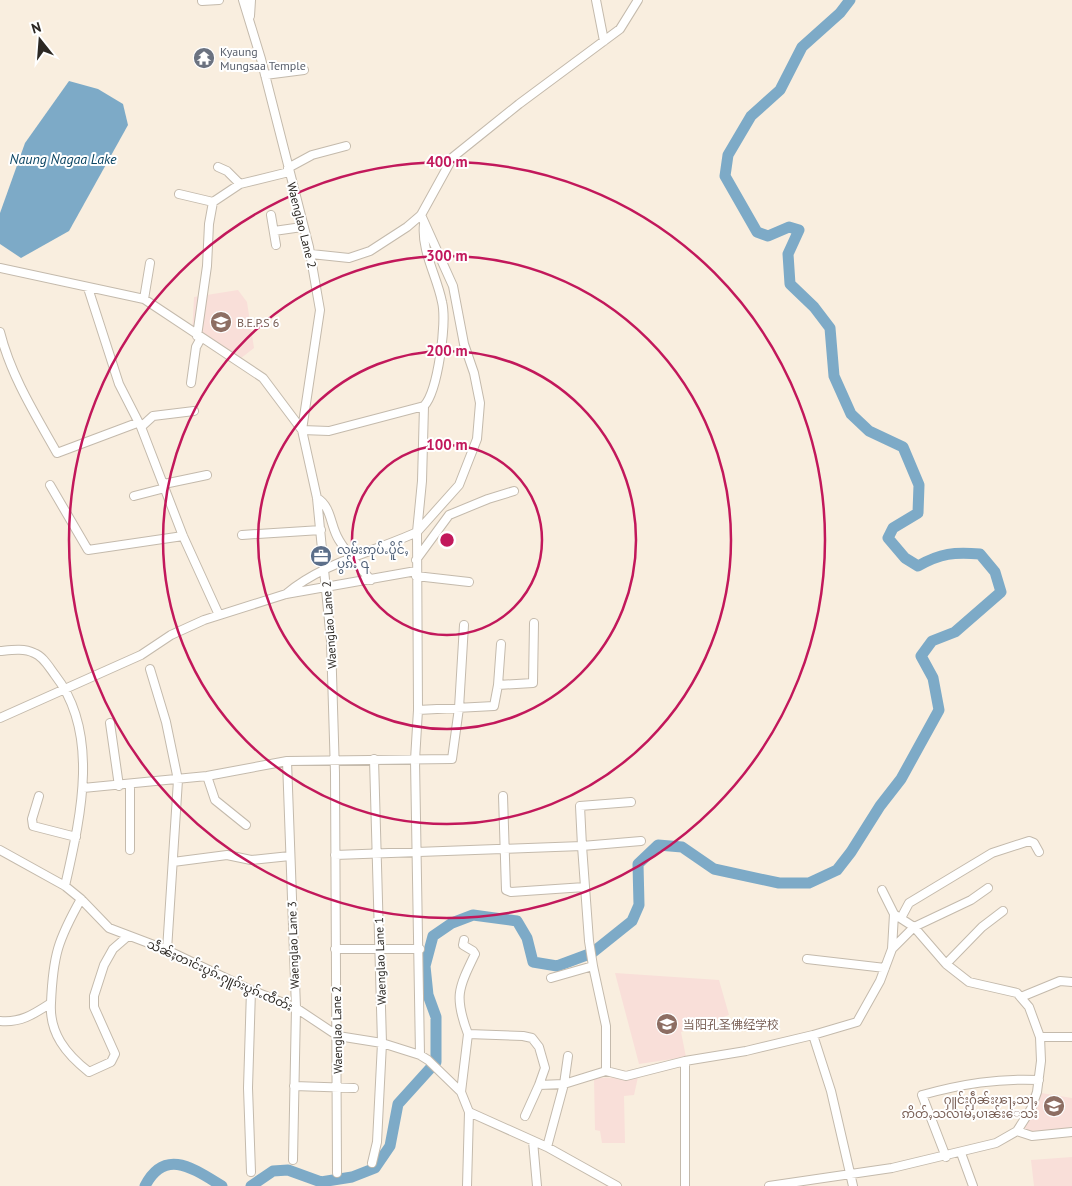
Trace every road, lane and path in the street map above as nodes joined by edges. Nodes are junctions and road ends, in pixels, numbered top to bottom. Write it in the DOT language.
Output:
graph roads {
  1 [pos="219,0"];
  2 [pos="243,0"];
  3 [pos="251,0"];
  4 [pos="596,0"];
  5 [pos="638,0"];
  6 [pos="202,1"];
  7 [pos="250,23"];
  8 [pos="604,41"];
  9 [pos="304,70"];
  10 [pos="265,75"];
  11 [pos="346,146"];
  12 [pos="218,167"];
  13 [pos="289,170"];
  14 [pos="240,184"];
  15 [pos="179,194"];
  16 [pos="213,202"];
  17 [pos="271,215"];
  18 [pos="422,219"];
  19 [pos="302,227"];
  20 [pos="274,231"];
  21 [pos="276,245"];
  22 [pos="311,254"];
  23 [pos="150,263"];
  24 [pos="0,268"];
  25 [pos="88,288"];
  26 [pos="144,299"];
  27 [pos="0,332"];
  28 [pos="199,337"];
  29 [pos="191,382"];
  30 [pos="424,406"];
  31 [pos="194,411"];
  32 [pos="139,425"];
  33 [pos="302,430"];
  34 [pos="207,475"];
  35 [pos="50,485"];
  36 [pos="164,486"];
  37 [pos="514,491"];
  38 [pos="134,496"];
  39 [pos="317,498"];
  40 [pos="321,530"];
  41 [pos="416,532"];
  42 [pos="242,535"];
  43 [pos="183,536"];
  44 [pos="352,559"];
  45 [pos="416,560"];
  46 [pos="325,569"];
  47 [pos="416,573"];
  48 [pos="371,580"];
  49 [pos="469,582"];
  50 [pos="327,588"];
  51 [pos="286,594"];
  52 [pos="220,615"];
  53 [pos="534,623"];
  54 [pos="464,625"];
  55 [pos="501,644"];
  56 [pos="0,651"];
  57 [pos="150,669"];
  58 [pos="498,685"];
  59 [pos="67,690"];
  60 [pos="459,708"];
  61 [pos="418,710"];
  62 [pos="0,718"];
  63 [pos="110,723"];
  64 [pos="374,759"];
  65 [pos="335,760"];
  66 [pos="415,760"];
  67 [pos="287,761"];
  68 [pos="207,776"];
  69 [pos="178,780"];
  70 [pos="130,785"];
  71 [pos="118,786"];
  72 [pos="83,788"];
  73 [pos="39,796"];
  74 [pos="503,796"];
  75 [pos="631,802"];
  76 [pos="246,825"];
  77 [pos="76,837"];
  78 [pos="641,841"];
  79 [pos="582,846"];
  80 [pos="0,850"];
  81 [pos="130,850"];
  82 [pos="505,850"];
  83 [pos="417,851"];
  84 [pos="1040,852"];
  85 [pos="377,853"];
  86 [pos="335,855"];
  87 [pos="290,856"];
  88 [pos="173,862"];
  89 [pos="65,886"];
  90 [pos="585,887"];
  91 [pos="988,888"];
  92 [pos="882,890"];
  93 [pos="81,899"];
  94 [pos="1003,911"];
  95 [pos="898,916"];
  96 [pos="914,927"];
  97 [pos="128,936"];
  98 [pos="464,940"];
  99 [pos="336,949"];
  100 [pos="379,949"];
  101 [pos="420,949"];
  102 [pos="892,949"];
  103 [pos="167,950"];
  104 [pos="807,959"];
  105 [pos="946,964"];
  106 [pos="593,966"];
  107 [pos="885,968"];
  108 [pos="551,978"];
  109 [pos="1072,982"];
  110 [pos="251,990"];
  111 [pos="1021,997"];
  112 [pos="51,1002"];
  113 [pos="296,1008"];
  114 [pos="0,1022"];
  115 [pos="468,1034"];
  116 [pos="813,1035"];
  117 [pos="338,1036"];
  118 [pos="1040,1037"];
  119 [pos="1072,1037"];
  120 [pos="382,1042"];
  121 [pos="420,1055"];
  122 [pos="568,1056"];
  123 [pos="685,1061"];
  124 [pos="606,1071"];
  125 [pos="1039,1080"];
  126 [pos="564,1084"];
  127 [pos="539,1085"];
  128 [pos="294,1086"];
  129 [pos="338,1088"];
  130 [pos="354,1088"];
  131 [pos="461,1092"];
  132 [pos="469,1112"];
  133 [pos="525,1116"];
  134 [pos="1017,1131"];
  135 [pos="1072,1132"];
  136 [pos="533,1141"];
  137 [pos="547,1147"];
  138 [pos="961,1152"];
  139 [pos="946,1157"];
  140 [pos="293,1160"];
  141 [pos="372,1163"];
  142 [pos="251,1172"];
  143 [pos="850,1172"];
  144 [pos="337,1173"];
  145 [pos="467,1186"];
  146 [pos="538,1186"];
  147 [pos="617,1186"];
  148 [pos="685,1186"];
  149 [pos="769,1186"];
  150 [pos="853,1186"];
  151 [pos="972,1186"];
  1 -- 6 [label="street"];
  2 -- 7 [label="street, Waenglao Lane 2"];
  3 -- 7 [label="street"];
  4 -- 8 [label="street"];
  5 -- 8 [label="street"];
  7 -- 10 [label="street, Waenglao Lane 2"];
  8 -- 18 [label="street"];
  9 -- 10 [label="street"];
  10 -- 13 [label="street, Waenglao Lane 2"];
  11 -- 13 [label="street"];
  12 -- 14 [label="street"];
  13 -- 14 [label="street"];
  13 -- 19 [label="street, Waenglao Lane 2"];
  14 -- 16 [label="street"];
  15 -- 16 [label="street"];
  16 -- 28 [label="street"];
  17 -- 20 [label="street"];
  18 -- 22 [label="street"];
  18 -- 30 [label="street"];
  18 -- 41 [label="street"];
  19 -- 20 [label="street"];
  19 -- 22 [label="street, Waenglao Lane 2"];
  20 -- 21 [label="street"];
  22 -- 33 [label="street, Waenglao Lane 2"];
  23 -- 26 [label="street"];
  24 -- 25 [label="street"];
  25 -- 26 [label="street"];
  25 -- 32 [label="street"];
  26 -- 28 [label="street"];
  27 -- 32 [label="street"];
  28 -- 29 [label="street"];
  28 -- 33 [label="street"];
  30 -- 33 [label="street"];
  30 -- 41 [label="street"];
  31 -- 32 [label="street"];
  32 -- 36 [label="street"];
  33 -- 39 [label="street, Waenglao Lane 2"];
  34 -- 36 [label="street"];
  35 -- 43 [label="street"];
  36 -- 38 [label="street"];
  36 -- 43 [label="street"];
  37 -- 45 [label="street"];
  39 -- 40 [label="street, Waenglao Lane 2"];
  39 -- 44 [label="street"];
  40 -- 42 [label="street"];
  40 -- 46 [label="street, Waenglao Lane 2"];
  41 -- 44 [label="street"];
  41 -- 45 [label="street"];
  43 -- 52 [label="street"];
  44 -- 46 [label="street"];
  44 -- 48 [label="street"];
  45 -- 47 [label="street"];
  46 -- 50 [label="street, Waenglao Lane 2"];
  46 -- 51 [label="street"];
  47 -- 48 [label="street"];
  47 -- 49 [label="street"];
  47 -- 61 [label="street"];
  48 -- 50 [label="street"];
  50 -- 51 [label="street"];
  50 -- 65 [label="street, Waenglao Lane 2"];
  51 -- 52 [label="street"];
  52 -- 59 [label="street"];
  53 -- 58 [label="street"];
  54 -- 60 [label="street"];
  55 -- 58 [label="street"];
  56 -- 59 [label="street"];
  57 -- 69 [label="street"];
  58 -- 60 [label="street"];
  59 -- 62 [label="street"];
  59 -- 72 [label="street"];
  60 -- 61 [label="street"];
  60 -- 66 [label="street"];
  61 -- 66 [label="street"];
  63 -- 71 [label="street"];
  64 -- 65 [label="street"];
  64 -- 66 [label="street"];
  64 -- 85 [label="street, Waenglao Lane 1"];
  65 -- 67 [label="street"];
  65 -- 86 [label="street, Waenglao Lane 2"];
  66 -- 83 [label="street"];
  67 -- 68 [label="street"];
  67 -- 87 [label="street, Waenglao Lane 3"];
  68 -- 69 [label="street"];
  68 -- 76 [label="street"];
  69 -- 70 [label="street"];
  69 -- 88 [label="street"];
  70 -- 71 [label="street"];
  70 -- 81 [label="street"];
  71 -- 72 [label="street"];
  72 -- 77 [label="street"];
  73 -- 77 [label="street"];
  74 -- 82 [label="street"];
  75 -- 79 [label="street"];
  77 -- 89 [label="street"];
  78 -- 79 [label="street"];
  79 -- 82 [label="street"];
  79 -- 90 [label="street"];
  80 -- 89 [label="street, သဵၼ်ႈတၢင်းပွၵ်ႉႁူၵ်းပွၵ်ႉၸဵတ်း"];
  82 -- 83 [label="street"];
  82 -- 90 [label="street"];
  83 -- 85 [label="street"];
  83 -- 101 [label="street"];
  84 -- 95 [label="street"];
  85 -- 86 [label="street"];
  85 -- 100 [label="street, Waenglao Lane 1"];
  86 -- 99 [label="street, Waenglao Lane 2"];
  87 -- 88 [label="street"];
  87 -- 113 [label="street, Waenglao Lane 3"];
  88 -- 103 [label="street"];
  89 -- 93 [label="street, သဵၼ်ႈတၢင်းပွၵ်ႉႁူၵ်းပွၵ်ႉၸဵတ်း"];
  90 -- 106 [label="street"];
  91 -- 96 [label="street"];
  92 -- 95 [label="street"];
  93 -- 97 [label="street, သဵၼ်ႈတၢင်းပွၵ်ႉႁူၵ်းပွၵ်ႉၸဵတ်း"];
  93 -- 112 [label="street"];
  94 -- 105 [label="street"];
  95 -- 96 [label="street"];
  95 -- 102 [label="street"];
  96 -- 102 [label="street"];
  96 -- 105 [label="street"];
  97 -- 103 [label="street, သဵၼ်ႈတၢင်းပွၵ်ႉႁူၵ်းပွၵ်ႉၸဵတ်း"];
  97 -- 112 [label="street"];
  98 -- 115 [label="street"];
  99 -- 100 [label="street"];
  99 -- 117 [label="street, Waenglao Lane 2"];
  100 -- 101 [label="street"];
  100 -- 120 [label="street, Waenglao Lane 1"];
  101 -- 121 [label="street"];
  102 -- 107 [label="street"];
  103 -- 110 [label="street, သဵၼ်ႈတၢင်းပွၵ်ႉႁူၵ်းပွၵ်ႉၸဵတ်း"];
  104 -- 107 [label="street"];
  105 -- 111 [label="street"];
  106 -- 108 [label="street"];
  106 -- 124 [label="street"];
  107 -- 116 [label="street"];
  109 -- 111 [label="street"];
  110 -- 113 [label="street, သဵၼ်ႈတၢင်းပွၵ်ႉႁူၵ်းပွၵ်ႉၸဵတ်း"];
  110 -- 142 [label="street"];
  111 -- 118 [label="street"];
  112 -- 114 [label="street"];
  113 -- 117 [label="street, သဵၼ်ႈတၢင်းပွၵ်ႉႁူၵ်းပွၵ်ႉၸဵတ်း"];
  113 -- 128 [label="street, Waenglao Lane 3"];
  115 -- 127 [label="street"];
  115 -- 131 [label="street"];
  116 -- 123 [label="street"];
  116 -- 143 [label="street"];
  117 -- 120 [label="street, သဵၼ်ႈတၢင်းပွၵ်ႉႁူၵ်းပွၵ်ႉၸဵတ်း"];
  117 -- 129 [label="street, Waenglao Lane 2"];
  118 -- 119 [label="street"];
  118 -- 125 [label="street"];
  120 -- 121 [label="street, သဵၼ်ႈတၢင်းပွၵ်ႉႁူၵ်းပွၵ်ႉၸဵတ်း"];
  120 -- 141 [label="street, Waenglao Lane 1"];
  121 -- 131 [label="street, သဵၼ်ႈတၢင်းပွၵ်ႉႁူၵ်းပွၵ်ႉၸဵတ်း"];
  122 -- 126 [label="street"];
  123 -- 124 [label="street"];
  123 -- 148 [label="street"];
  124 -- 126 [label="street"];
  125 -- 134 [label="street"];
  125 -- 139 [label="street"];
  126 -- 127 [label="street"];
  126 -- 137 [label="street"];
  127 -- 133 [label="street"];
  128 -- 129 [label="street"];
  128 -- 140 [label="street, Waenglao Lane 3"];
  129 -- 130 [label="street"];
  129 -- 144 [label="street, Waenglao Lane 2"];
  131 -- 132 [label="street"];
  132 -- 136 [label="street"];
  132 -- 145 [label="street"];
  134 -- 135 [label="street"];
  134 -- 138 [label="street"];
  136 -- 137 [label="street"];
  136 -- 146 [label="street"];
  137 -- 147 [label="street"];
  138 -- 139 [label="street"];
  138 -- 151 [label="street"];
  139 -- 143 [label="street"];
  143 -- 149 [label="street"];
  143 -- 150 [label="street"];
}
